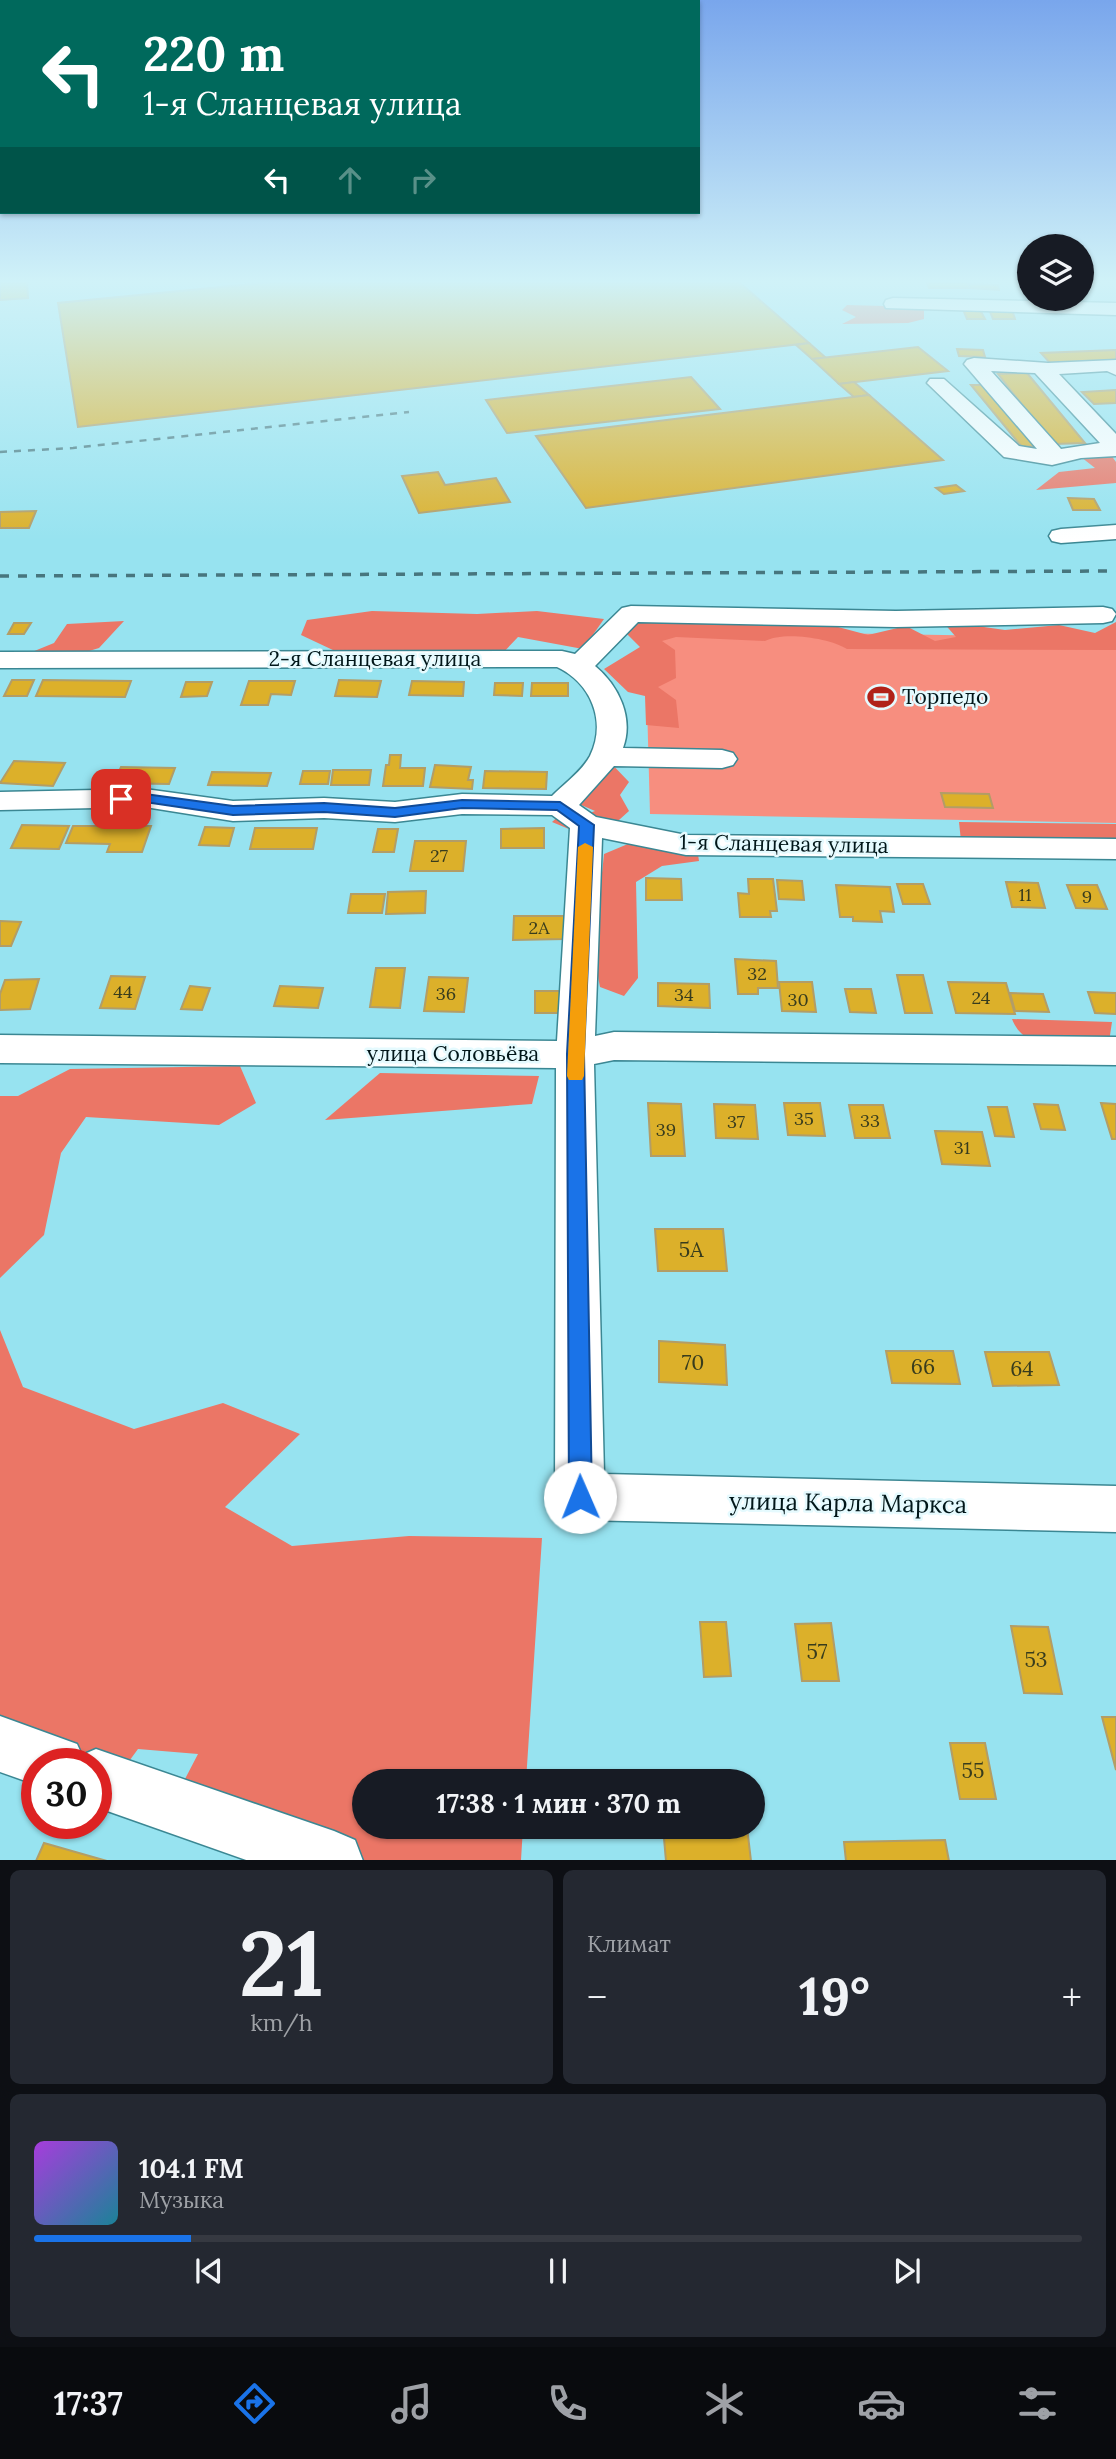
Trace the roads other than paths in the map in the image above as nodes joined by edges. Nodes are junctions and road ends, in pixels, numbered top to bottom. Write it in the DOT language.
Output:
graph roads {
  1 [pos="977,368"];
  2 [pos="1026,368"];
  3 [pos="1071,368"];
  4 [pos="1043,369"];
  5 [pos="937,383"];
  6 [pos="1116,411"];
  7 [pos="1083,412"];
  8 [pos="1116,448"];
  9 [pos="1056,457"];
  10 [pos="1116,532"];
  11 [pos="1061,536"];
  12 [pos="1102,615"];
  13 [pos="0,660"];
  14 [pos="580,665"];
  15 [pos="605,757"];
  16 [pos="722,758"];
  17 [pos="0,801"];
  18 [pos="573,815"];
  19 [pos="1116,849"];
  20 [pos="0,1049"];
  21 [pos="1116,1051"];
  22 [pos="575,1054"];
  23 [pos="1116,1509"];
  24 [pos="0,1744"];
  25 [pos="21,1751"];
  26 [pos="112,1784"];
  27 [pos="334,1860"];
  1 -- 9 [label="street"];
  2 -- 4 [label="street"];
  3 -- 4 [label="street"];
  4 -- 7 [label="street"];
  5 -- 9 [label="street"];
  6 -- 7 [label="street"];
  7 -- 8 [label="street"];
  8 -- 9 [label="street"];
  10 -- 11 [label="street"];
  12 -- 14 [label="street"];
  13 -- 14 [label="street, 2-я Сланцевая улица"];
  14 -- 15 [label="street"];
  15 -- 16 [label="street"];
  15 -- 18 [label="street"];
  17 -- 18 [label="street, 1-я Сланцевая улица"];
  18 -- 19 [label="street, 1-я Сланцевая улица"];
  18 -- 22 [label="street"];
  20 -- 22 [label="street, улица Соловьёва"];
  21 -- 22 [label="street, улица Соловьёва"];
  22 -- 23 [label="street, улица Карла Маркса"];
  24 -- 25 [label="street"];
  26 -- 27 [label="street"];
}
